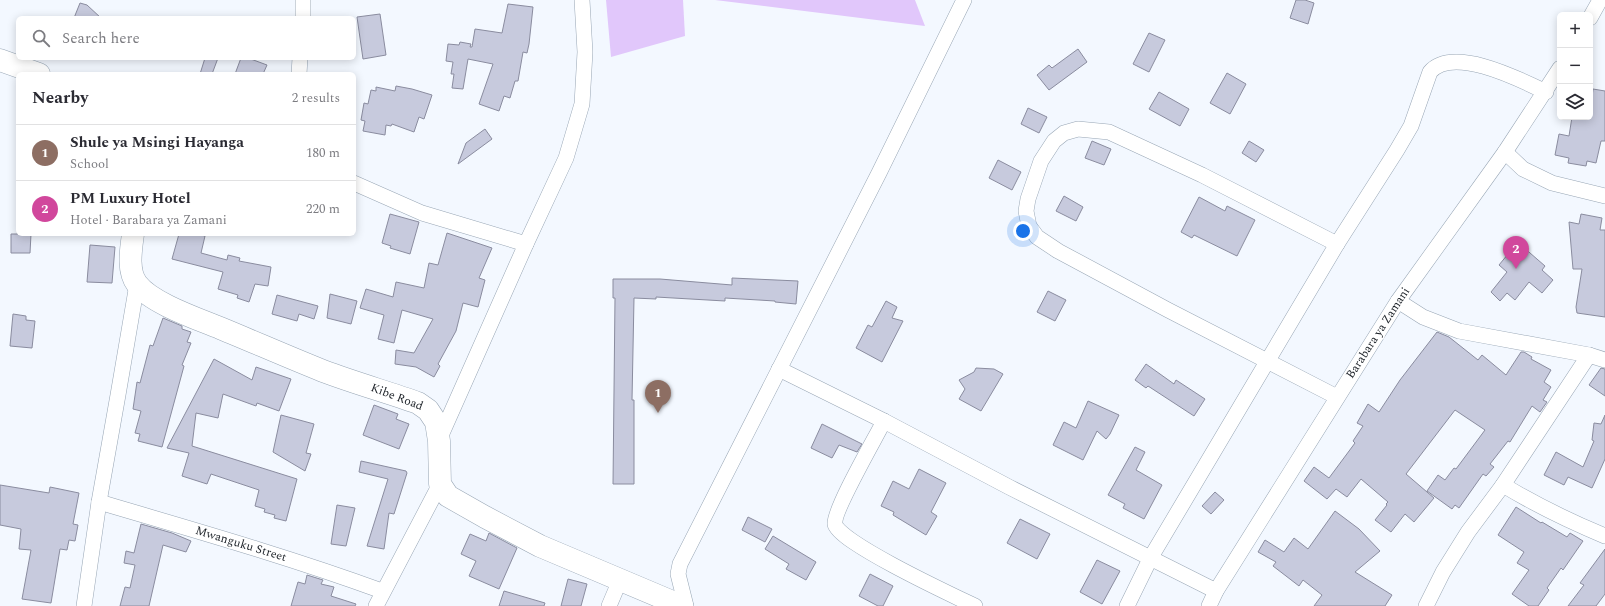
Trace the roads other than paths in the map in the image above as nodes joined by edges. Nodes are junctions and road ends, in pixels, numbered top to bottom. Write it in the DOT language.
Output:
graph roads {
  1 [pos="303,0"];
  2 [pos="582,0"];
  3 [pos="964,0"];
  4 [pos="1600,0"];
  5 [pos="303,16"];
  6 [pos="1596,17"];
  7 [pos="0,60"];
  8 [pos="300,60"];
  9 [pos="33,72"];
  10 [pos="299,72"];
  11 [pos="1557,73"];
  12 [pos="1546,92"];
  13 [pos="1506,152"];
  14 [pos="356,184"];
  15 [pos="1605,196"];
  16 [pos="133,236"];
  17 [pos="526,244"];
  18 [pos="1337,244"];
  19 [pos="136,284"];
  20 [pos="1398,301"];
  21 [pos="1589,355"];
  22 [pos="1605,360"];
  23 [pos="1267,362"];
  24 [pos="779,369"];
  25 [pos="1337,397"];
  26 [pos="884,421"];
  27 [pos="439,441"];
  28 [pos="440,484"];
  29 [pos="1503,485"];
  30 [pos="99,502"];
  31 [pos="1605,536"];
  32 [pos="1151,558"];
  33 [pos="620,580"];
  34 [pos="382,591"];
  35 [pos="1216,591"];
  36 [pos="84,606"];
  37 [pos="376,606"];
  38 [pos="609,606"];
  39 [pos="682,606"];
  40 [pos="686,606"];
  41 [pos="975,606"];
  42 [pos="1127,606"];
  43 [pos="1208,606"];
  44 [pos="1426,606"];
  1 -- 5 [label="street"];
  2 -- 17 [label="street"];
  3 -- 24 [label="street"];
  4 -- 6 [label="street"];
  7 -- 9 [label="street"];
  8 -- 10 [label="street"];
  11 -- 12 [label="street, Barabara ya Zamani"];
  12 -- 13 [label="street, Barabara ya Zamani"];
  12 -- 18 [label="street"];
  13 -- 15 [label="street"];
  13 -- 20 [label="street, Barabara ya Zamani"];
  14 -- 17 [label="street"];
  16 -- 19 [label="street"];
  17 -- 27 [label="street"];
  18 -- 23 [label="street"];
  18 -- 23 [label="street"];
  19 -- 27 [label="street, Kibe Road"];
  19 -- 30 [label="street"];
  20 -- 21 [label="street"];
  20 -- 25 [label="street, Barabara ya Zamani"];
  21 -- 22 [label="street"];
  21 -- 29 [label="street"];
  23 -- 25 [label="street"];
  23 -- 32 [label="street"];
  24 -- 26 [label="street"];
  24 -- 40 [label="street"];
  25 -- 35 [label="street, Barabara ya Zamani"];
  26 -- 32 [label="street"];
  26 -- 41 [label="street"];
  27 -- 28 [label="street, Kibe Road"];
  28 -- 33 [label="street"];
  28 -- 34 [label="street"];
  29 -- 31 [label="street"];
  29 -- 44 [label="street"];
  30 -- 34 [label="street, Mwanguku Street"];
  30 -- 36 [label="street"];
  32 -- 35 [label="street"];
  32 -- 42 [label="street"];
  33 -- 38 [label="street"];
  33 -- 39 [label="street"];
  34 -- 37 [label="street"];
  35 -- 43 [label="street, Barabara ya Zamani"];
}
